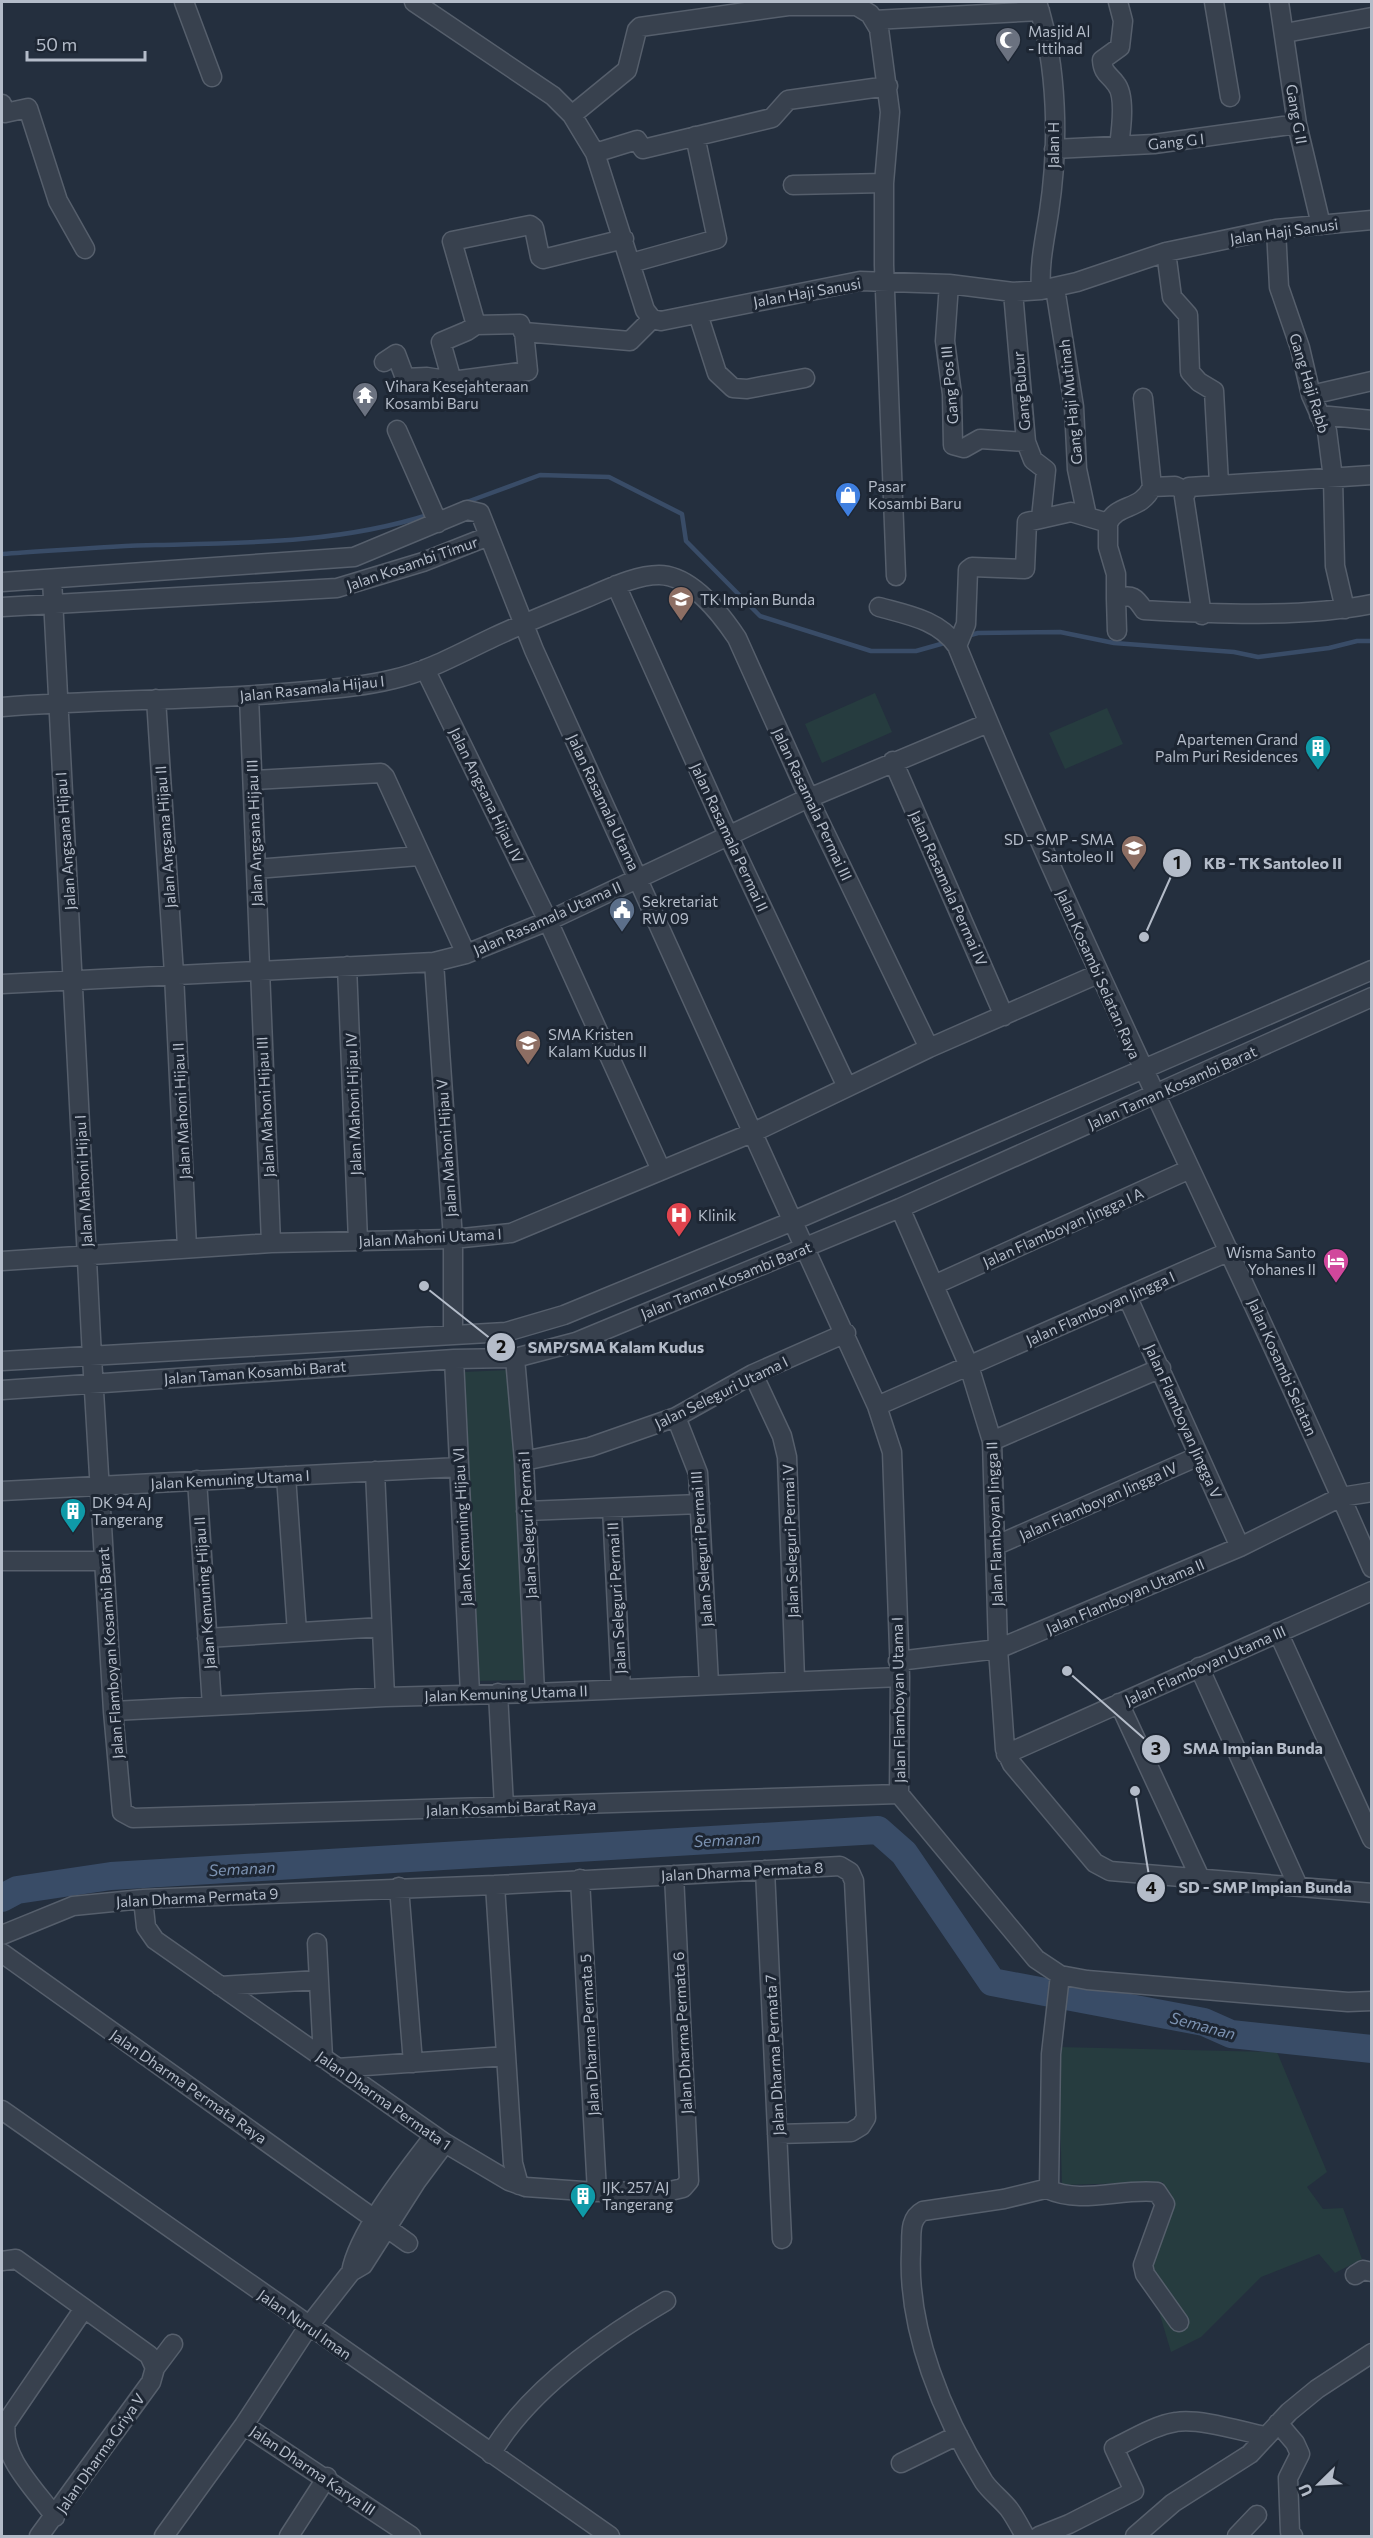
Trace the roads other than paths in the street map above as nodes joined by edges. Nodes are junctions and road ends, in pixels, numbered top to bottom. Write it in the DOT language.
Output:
graph roads {
  1 [pos="184,2"];
  2 [pos="414,2"];
  3 [pos="1118,2"];
  4 [pos="1214,2"];
  5 [pos="1279,2"];
  6 [pos="1038,6"];
  7 [pos="870,12"];
  8 [pos="1371,17"];
  9 [pos="1285,33"];
  10 [pos="212,77"];
  11 [pos="888,86"];
  12 [pos="1230,97"];
  13 [pos="2,104"];
  14 [pos="572,115"];
  15 [pos="1297,124"];
  16 [pos="695,136"];
  17 [pos="1119,146"];
  18 [pos="1054,149"];
  19 [pos="595,153"];
  20 [pos="884,183"];
  21 [pos="793,185"];
  22 [pos="1371,220"];
  23 [pos="1321,225"];
  24 [pos="1276,229"];
  25 [pos="624,239"];
  26 [pos="85,249"];
  27 [pos="1166,252"];
  28 [pos="631,263"];
  29 [pos="885,280"];
  30 [pos="949,284"];
  31 [pos="1048,289"];
  32 [pos="1013,292"];
  33 [pos="698,314"];
  34 [pos="651,319"];
  35 [pos="476,325"];
  36 [pos="524,332"];
  37 [pos="384,362"];
  38 [pos="805,378"];
  39 [pos="452,381"];
  40 [pos="1371,381"];
  41 [pos="1311,395"];
  42 [pos="1143,398"];
  43 [pos="1319,415"];
  44 [pos="1371,420"];
  45 [pos="396,430"];
  46 [pos="1026,442"];
  47 [pos="1371,475"];
  48 [pos="1333,478"];
  49 [pos="1219,484"];
  50 [pos="1152,487"];
  51 [pos="1186,491"];
  52 [pos="436,516"];
  53 [pos="1087,516"];
  54 [pos="1041,518"];
  55 [pos="1108,522"];
  56 [pos="489,536"];
  57 [pos="288,563"];
  58 [pos="896,576"];
  59 [pos="675,577"];
  60 [pos="52,579"];
  61 [pos="2,582"];
  62 [pos="616,585"];
  63 [pos="288,591"];
  64 [pos="1116,599"];
  65 [pos="52,603"];
  66 [pos="1371,604"];
  67 [pos="2,607"];
  68 [pos="879,607"];
  69 [pos="1345,609"];
  70 [pos="1202,615"];
  71 [pos="523,624"];
  72 [pos="1117,631"];
  73 [pos="957,646"];
  74 [pos="425,669"];
  75 [pos="249,696"];
  76 [pos="156,699"];
  77 [pos="56,702"];
  78 [pos="2,707"];
  79 [pos="988,723"];
  80 [pos="893,761"];
  81 [pos="253,780"];
  82 [pos="809,798"];
  83 [pos="728,835"];
  84 [pos="419,856"];
  85 [pos="256,869"];
  86 [pos="638,876"];
  87 [pos="548,921"];
  88 [pos="466,954"];
  89 [pos="434,962"];
  90 [pos="347,966"];
  91 [pos="258,970"];
  92 [pos="1371,970"];
  93 [pos="174,974"];
  94 [pos="1098,974"];
  95 [pos="73,979"];
  96 [pos="2,984"];
  97 [pos="1371,998"];
  98 [pos="1004,1016"];
  99 [pos="929,1048"];
  100 [pos="1144,1072"];
  101 [pos="847,1088"];
  102 [pos="1151,1096"];
  103 [pos="754,1132"];
  104 [pos="1190,1169"];
  105 [pos="662,1170"];
  106 [pos="900,1208"];
  107 [pos="794,1224"];
  108 [pos="453,1239"];
  109 [pos="358,1241"];
  110 [pos="271,1243"];
  111 [pos="804,1246"];
  112 [pos="187,1248"];
  113 [pos="1230,1251"];
  114 [pos="87,1254"];
  115 [pos="2,1261"];
  116 [pos="934,1285"];
  117 [pos="1127,1296"];
  118 [pos="846,1333"];
  119 [pos="453,1334"];
  120 [pos="92,1355"];
  121 [pos="515,1358"];
  122 [pos="454,1359"];
  123 [pos="2,1361"];
  124 [pos="969,1366"];
  125 [pos="1161,1368"];
  126 [pos="753,1374"];
  127 [pos="93,1382"];
  128 [pos="2,1390"];
  129 [pos="877,1406"];
  130 [pos="676,1417"];
  131 [pos="992,1441"];
  132 [pos="1199,1456"];
  133 [pos="524,1461"];
  134 [pos="459,1467"];
  135 [pos="375,1471"];
  136 [pos="286,1476"];
  137 [pos="197,1480"];
  138 [pos="99,1485"];
  139 [pos="2,1491"];
  140 [pos="1371,1492"];
  141 [pos="1341,1497"];
  142 [pos="700,1504"];
  143 [pos="612,1508"];
  144 [pos="526,1511"];
  145 [pos="997,1545"];
  146 [pos="1240,1547"];
  147 [pos="2,1561"];
  148 [pos="104,1562"];
  149 [pos="1371,1568"];
  150 [pos="1371,1591"];
  151 [pos="381,1626"];
  152 [pos="297,1632"];
  153 [pos="1278,1632"];
  154 [pos="207,1638"];
  155 [pos="998,1649"];
  156 [pos="1199,1667"];
  157 [pos="899,1669"];
  158 [pos="795,1680"];
  159 [pos="709,1684"];
  160 [pos="621,1689"];
  161 [pos="470,1694"];
  162 [pos="498,1694"];
  163 [pos="535,1694"];
  164 [pos="385,1697"];
  165 [pos="1119,1703"];
  166 [pos="212,1706"];
  167 [pos="113,1711"];
  168 [pos="1006,1754"];
  169 [pos="899,1794"];
  170 [pos="504,1807"];
  171 [pos="124,1815"];
  172 [pos="1371,1839"];
  173 [pos="765,1870"];
  174 [pos="674,1875"];
  175 [pos="580,1879"];
  176 [pos="1201,1880"];
  177 [pos="495,1885"];
  178 [pos="1298,1886"];
  179 [pos="399,1887"];
  180 [pos="1371,1893"];
  181 [pos="143,1899"];
  182 [pos="2,1935"];
  183 [pos="316,1942"];
  184 [pos="2,1953"];
  185 [pos="1060,1978"];
  186 [pos="318,1980"];
  187 [pos="220,1986"];
  188 [pos="1371,2001"];
  189 [pos="506,2056"];
  190 [pos="330,2063"];
  191 [pos="413,2063"];
  192 [pos="2,2110"];
  193 [pos="777,2134"];
  194 [pos="439,2139"];
  195 [pos="519,2185"];
  196 [pos="683,2188"];
  197 [pos="1047,2189"];
  198 [pos="597,2192"];
  199 [pos="382,2224"];
  200 [pos="782,2240"];
  201 [pos="408,2243"];
  202 [pos="2,2261"];
  203 [pos="666,2301"];
  204 [pos="83,2310"];
  205 [pos="1179,2322"];
  206 [pos="308,2327"];
  207 [pos="173,2344"];
  208 [pos="1371,2353"];
  209 [pos="155,2368"];
  210 [pos="1278,2423"];
  211 [pos="244,2424"];
  212 [pos="958,2435"];
  213 [pos="1265,2436"];
  214 [pos="491,2454"];
  215 [pos="901,2463"];
  216 [pos="327,2477"];
  217 [pos="1257,2515"];
  218 [pos="55,2517"];
  219 [pos="39,2536"];
  220 [pos="164,2536"];
  221 [pos="289,2536"];
  222 [pos="411,2536"];
  223 [pos="610,2536"];
  224 [pos="1025,2536"];
  225 [pos="1039,2536"];
  226 [pos="1135,2536"];
  227 [pos="1238,2536"];
  228 [pos="1293,2536"];
  1 -- 10 [label="street"];
  2 -- 14 [label="street"];
  3 -- 17 [label="street"];
  4 -- 12 [label="street"];
  5 -- 9 [label="street, Gang G II"];
  6 -- 7 [label="street"];
  6 -- 18 [label="street, Jalan H"];
  7 -- 11 [label="street"];
  7 -- 14 [label="street"];
  8 -- 9 [label="street"];
  9 -- 15 [label="street, Gang G II"];
  11 -- 16 [label="street"];
  11 -- 20 [label="street"];
  13 -- 26 [label="street"];
  14 -- 19 [label="street"];
  15 -- 17 [label="street, Gang G I"];
  15 -- 23 [label="street, Gang G II"];
  16 -- 19 [label="street"];
  16 -- 28 [label="street"];
  17 -- 18 [label="street, Gang G I"];
  18 -- 31 [label="street, Jalan H"];
  19 -- 25 [label="street"];
  20 -- 21 [label="street"];
  20 -- 29 [label="street"];
  22 -- 23 [label="street, Jalan Haji Sanusi"];
  23 -- 24 [label="street, Jalan Haji Sanusi"];
  24 -- 27 [label="street, Jalan Haji Sanusi"];
  24 -- 41 [label="street, Gang Haji Rabb"];
  25 -- 28 [label="street"];
  25 -- 35 [label="street"];
  27 -- 31 [label="street, Jalan Haji Sanusi"];
  27 -- 49 [label="street"];
  28 -- 34 [label="street"];
  29 -- 30 [label="street, Jalan Haji Sanusi"];
  29 -- 33 [label="street, Jalan Haji Sanusi"];
  29 -- 58 [label="street"];
  30 -- 32 [label="street, Jalan Haji Sanusi"];
  30 -- 46 [label="street, Gang Pos III"];
  31 -- 32 [label="street, Jalan Haji Sanusi"];
  31 -- 53 [label="street, Gang Haji Mutinah"];
  32 -- 46 [label="street, Gang Bubur"];
  33 -- 34 [label="street, Jalan Haji Sanusi"];
  33 -- 38 [label="street"];
  34 -- 36 [label="street"];
  35 -- 36 [label="street"];
  35 -- 39 [label="street"];
  36 -- 39 [label="street"];
  37 -- 39 [label="street"];
  40 -- 41 [label="street"];
  41 -- 43 [label="street, Gang Haji Rabb"];
  42 -- 50 [label="street"];
  43 -- 44 [label="street"];
  43 -- 48 [label="street, Gang Haji Rabb"];
  45 -- 52 [label="street"];
  46 -- 54 [label="street, Gang Bubur"];
  47 -- 48 [label="street"];
  48 -- 49 [label="street"];
  48 -- 69 [label="street, Gang Haji Rabb"];
  49 -- 51 [label="street"];
  50 -- 51 [label="street"];
  50 -- 55 [label="street"];
  51 -- 70 [label="street"];
  52 -- 56 [label="street, Jalan Kosambi Timur"];
  52 -- 57 [label="street, Jalan Kosambi Timur"];
  53 -- 54 [label="street"];
  53 -- 55 [label="street"];
  54 -- 73 [label="street"];
  55 -- 64 [label="street"];
  56 -- 63 [label="street, Jalan Kosambi Timur"];
  56 -- 71 [label="street, Jalan Rasamala Utama"];
  57 -- 60 [label="street, Jalan Kosambi Timur"];
  57 -- 63 [label="street"];
  59 -- 62 [label="street, Jalan Rasamala Hijau I"];
  59 -- 82 [label="street, Jalan Rasamala Permai III"];
  60 -- 61 [label="street, Jalan Kosambi Timur"];
  60 -- 65 [label="street"];
  62 -- 71 [label="street, Jalan Rasamala Hijau I"];
  62 -- 83 [label="street, Jalan Rasamala Permai II"];
  63 -- 65 [label="street, Jalan Kosambi Timur"];
  64 -- 70 [label="street"];
  64 -- 72 [label="street"];
  65 -- 67 [label="street, Jalan Kosambi Timur"];
  65 -- 77 [label="street, Jalan Angsana Hijau I"];
  66 -- 69 [label="street"];
  68 -- 73 [label="street"];
  69 -- 70 [label="street"];
  71 -- 74 [label="street, Jalan Rasamala Hijau I"];
  71 -- 86 [label="street, Jalan Rasamala Utama"];
  73 -- 79 [label="street, Jalan Kosambi Selatan Raya"];
  74 -- 75 [label="street, Jalan Rasamala Hijau I"];
  74 -- 87 [label="street, Jalan Angsana Hijau IV"];
  75 -- 76 [label="street, Jalan Rasamala Hijau I"];
  75 -- 81 [label="street, Jalan Angsana Hijau III"];
  76 -- 77 [label="street, Jalan Rasamala Hijau I"];
  76 -- 93 [label="street, Jalan Angsana Hijau II"];
  77 -- 78 [label="street, Jalan Rasamala Hijau I"];
  77 -- 95 [label="street, Jalan Angsana Hijau I"];
  79 -- 80 [label="street, Jalan Rasamala Utama II"];
  79 -- 94 [label="street, Jalan Kosambi Selatan Raya"];
  80 -- 82 [label="street, Jalan Rasamala Utama II"];
  80 -- 98 [label="street, Jalan Rasamala Permai IV"];
  81 -- 84 [label="street"];
  81 -- 85 [label="street, Jalan Angsana Hijau III"];
  82 -- 83 [label="street, Jalan Rasamala Utama II"];
  82 -- 99 [label="street, Jalan Rasamala Permai III"];
  83 -- 86 [label="street, Jalan Rasamala Utama II"];
  83 -- 101 [label="street, Jalan Rasamala Permai II"];
  84 -- 85 [label="street"];
  84 -- 88 [label="street"];
  85 -- 91 [label="street, Jalan Angsana Hijau III"];
  86 -- 87 [label="street, Jalan Rasamala Utama II"];
  86 -- 103 [label="street, Jalan Rasamala Utama"];
  87 -- 88 [label="street, Jalan Rasamala Utama II"];
  87 -- 105 [label="street, Jalan Angsana Hijau IV"];
  88 -- 89 [label="street, Jalan Rasamala Utama II"];
  89 -- 90 [label="street, Jalan Rasamala Utama II"];
  89 -- 108 [label="street, Jalan Mahoni Hijau V"];
  90 -- 91 [label="street, Jalan Rasamala Utama II"];
  90 -- 109 [label="street, Jalan Mahoni Hijau IV"];
  91 -- 93 [label="street, Jalan Rasamala Utama II"];
  91 -- 110 [label="street, Jalan Mahoni Hijau III"];
  92 -- 100 [label="street, Jalan Taman Kosambi Barat"];
  93 -- 95 [label="street, Jalan Rasamala Utama II"];
  93 -- 112 [label="street, Jalan Mahoni Hijau II"];
  94 -- 98 [label="street"];
  94 -- 100 [label="street, Jalan Kosambi Selatan Raya"];
  95 -- 96 [label="street, Jalan Rasamala Utama II"];
  95 -- 114 [label="street, Jalan Mahoni Hijau I"];
  97 -- 102 [label="street, Jalan Taman Kosambi Barat"];
  98 -- 99 [label="street"];
  99 -- 101 [label="street"];
  100 -- 102 [label="street, Jalan Kosambi Selatan"];
  100 -- 107 [label="street, Jalan Taman Kosambi Barat"];
  101 -- 103 [label="street"];
  102 -- 104 [label="street, Jalan Kosambi Selatan"];
  102 -- 106 [label="street, Jalan Taman Kosambi Barat"];
  103 -- 105 [label="street, Jalan Mahoni Utama I"];
  103 -- 107 [label="street, Jalan Rasamala Utama"];
  104 -- 113 [label="street, Jalan Kosambi Selatan"];
  104 -- 116 [label="street, Jalan Flamboyan Jingga I A"];
  105 -- 108 [label="street, Jalan Mahoni Utama I"];
  106 -- 111 [label="street, Jalan Taman Kosambi Barat"];
  106 -- 116 [label="street"];
  107 -- 111 [label="street, Jalan Rasamala Utama"];
  107 -- 119 [label="street, Jalan Taman Kosambi Barat"];
  108 -- 109 [label="street, Jalan Mahoni Utama I"];
  108 -- 119 [label="street, Jalan Mahoni Hijau V"];
  109 -- 110 [label="street, Jalan Mahoni Utama I"];
  110 -- 112 [label="street, Jalan Mahoni Utama I"];
  111 -- 118 [label="street, Jalan Flamboyan Utama I"];
  111 -- 121 [label="street, Jalan Taman Kosambi Barat"];
  112 -- 114 [label="street, Jalan Mahoni Utama I"];
  113 -- 117 [label="street, Jalan Flamboyan Jingga I"];
  113 -- 141 [label="street, Jalan Kosambi Selatan"];
  114 -- 115 [label="street, Jalan Mahoni Utama I"];
  114 -- 120 [label="street, Jalan Mahoni Hijau I"];
  116 -- 124 [label="street"];
  117 -- 124 [label="street, Jalan Flamboyan Jingga I"];
  117 -- 125 [label="street, Jalan Flamboyan Jingga V"];
  118 -- 126 [label="street, Jalan Seleguri Utama I"];
  118 -- 129 [label="street, Jalan Flamboyan Utama I"];
  119 -- 120 [label="street, Jalan Taman Kosambi Barat"];
  120 -- 123 [label="street, Jalan Taman Kosambi Barat"];
  120 -- 127 [label="street, Jalan Mahoni Hijau I"];
  121 -- 122 [label="street, Jalan Taman Kosambi Barat"];
  121 -- 133 [label="street, Jalan Seleguri Permai I"];
  122 -- 127 [label="street, Jalan Taman Kosambi Barat"];
  122 -- 134 [label="street, Jalan Kemuning Hijau VI"];
  124 -- 129 [label="street, Jalan Flamboyan Jingga I"];
  124 -- 131 [label="street, Jalan Flamboyan Jingga II"];
  125 -- 131 [label="street"];
  125 -- 132 [label="street, Jalan Flamboyan Jingga V"];
  126 -- 130 [label="street, Jalan Seleguri Utama I"];
  126 -- 158 [label="street, Jalan Seleguri Permai V"];
  127 -- 128 [label="street, Jalan Taman Kosambi Barat"];
  127 -- 138 [label="street, Jalan Flamboyan Kosambi Barat"];
  129 -- 157 [label="street, Jalan Flamboyan Utama I"];
  130 -- 133 [label="street, Jalan Seleguri Utama I"];
  130 -- 142 [label="street, Jalan Seleguri Permai III"];
  131 -- 145 [label="street, Jalan Flamboyan Jingga II"];
  132 -- 145 [label="street, Jalan Flamboyan Jingga IV"];
  132 -- 146 [label="street, Jalan Flamboyan Jingga V"];
  133 -- 144 [label="street, Jalan Seleguri Permai I"];
  134 -- 135 [label="street, Jalan Kemuning Utama I"];
  134 -- 161 [label="street, Jalan Kemuning Hijau VI"];
  135 -- 136 [label="street, Jalan Kemuning Utama I"];
  135 -- 151 [label="street"];
  136 -- 137 [label="street, Jalan Kemuning Utama I"];
  136 -- 152 [label="street"];
  137 -- 138 [label="street, Jalan Kemuning Utama I"];
  137 -- 154 [label="street, Jalan Kemuning Hijau II"];
  138 -- 139 [label="street, Jalan Kemuning Utama I"];
  138 -- 148 [label="street, Jalan Flamboyan Kosambi Barat"];
  140 -- 141 [label="street, Jalan Flamboyan Utama II"];
  141 -- 146 [label="street, Jalan Flamboyan Utama II"];
  141 -- 149 [label="street, Jalan Kosambi Selatan"];
  142 -- 143 [label="street"];
  142 -- 159 [label="street, Jalan Seleguri Permai III"];
  143 -- 144 [label="street"];
  143 -- 160 [label="street, Jalan Seleguri Permai II"];
  144 -- 163 [label="street, Jalan Seleguri Permai I"];
  145 -- 155 [label="street, Jalan Flamboyan Jingga II"];
  146 -- 155 [label="street, Jalan Flamboyan Utama II"];
  147 -- 148 [label="street"];
  148 -- 167 [label="street, Jalan Flamboyan Kosambi Barat"];
  150 -- 153 [label="street, Jalan Flamboyan Utama III"];
  151 -- 152 [label="street"];
  151 -- 164 [label="street"];
  152 -- 154 [label="street"];
  153 -- 156 [label="street, Jalan Flamboyan Utama III"];
  153 -- 172 [label="street"];
  154 -- 166 [label="street, Jalan Kemuning Hijau II"];
  155 -- 157 [label="street, Jalan Flamboyan Utama II"];
  155 -- 168 [label="street, Jalan Flamboyan Jingga II"];
  156 -- 165 [label="street, Jalan Flamboyan Utama III"];
  156 -- 178 [label="street"];
  157 -- 158 [label="street, Jalan Kemuning Utama II"];
  157 -- 169 [label="street, Jalan Flamboyan Utama I"];
  158 -- 159 [label="street, Jalan Kemuning Utama II"];
  159 -- 160 [label="street, Jalan Kemuning Utama II"];
  160 -- 163 [label="street, Jalan Kemuning Utama II"];
  161 -- 162 [label="street, Jalan Kemuning Utama II"];
  161 -- 164 [label="street, Jalan Kemuning Utama II"];
  162 -- 163 [label="street, Jalan Kemuning Utama II"];
  162 -- 170 [label="street"];
  164 -- 166 [label="street, Jalan Kemuning Utama II"];
  165 -- 168 [label="street, Jalan Flamboyan Utama III"];
  165 -- 176 [label="street"];
  166 -- 167 [label="street, Jalan Kemuning Utama II"];
  167 -- 171 [label="street, Jalan Flamboyan Kosambi Barat"];
  168 -- 176 [label="street"];
  169 -- 170 [label="street, Jalan Kosambi Barat Raya"];
  169 -- 185 [label="street, Jalan Flamboyan Utama I"];
  170 -- 171 [label="street, Jalan Kosambi Barat Raya"];
  173 -- 174 [label="street, Jalan Dharma Permata 8"];
  173 -- 193 [label="street, Jalan Dharma Permata 7"];
  173 -- 193 [label="street, Jalan Dharma Permata 8"];
  174 -- 175 [label="street, Jalan Dharma Permata 8"];
  174 -- 196 [label="street, Jalan Dharma Permata 6"];
  175 -- 177 [label="street, Jalan Dharma Permata 8"];
  175 -- 198 [label="street, Jalan Dharma Permata 5"];
  176 -- 178 [label="street"];
  177 -- 179 [label="street, Jalan Dharma Permata 8"];
  177 -- 189 [label="street"];
  178 -- 180 [label="street"];
  179 -- 181 [label="street, Jalan Dharma Permata 9"];
  179 -- 191 [label="street"];
  181 -- 182 [label="street, Jalan Dharma Permata 9"];
  181 -- 187 [label="street, Jalan Dharma Permata 1"];
  183 -- 186 [label="street"];
  184 -- 199 [label="street, Jalan Dharma Permata Raya"];
  185 -- 188 [label="street, Jalan Flamboyan Utama I"];
  185 -- 197 [label="street"];
  186 -- 187 [label="street"];
  186 -- 190 [label="street"];
  187 -- 190 [label="street, Jalan Dharma Permata 1"];
  189 -- 191 [label="street"];
  189 -- 195 [label="street"];
  190 -- 191 [label="street"];
  190 -- 194 [label="street, Jalan Dharma Permata 1"];
  192 -- 206 [label="street, Jalan Nurul Iman"];
  193 -- 200 [label="street, Jalan Dharma Permata 7"];
  194 -- 195 [label="street, Jalan Dharma Permata 1"];
  194 -- 199 [label="street"];
  195 -- 198 [label="street, Jalan Dharma Permata 1"];
  196 -- 198 [label="street, Jalan Dharma Permata 1"];
  197 -- 205 [label="street"];
  197 -- 212 [label="street"];
  199 -- 201 [label="street, Jalan Dharma Permata Raya"];
  199 -- 206 [label="street"];
  202 -- 204 [label="street"];
  203 -- 214 [label="street"];
  204 -- 209 [label="street"];
  204 -- 218 [label="street"];
  206 -- 211 [label="street"];
  206 -- 214 [label="street, Jalan Nurul Iman"];
  207 -- 209 [label="street, Jalan Dharma Griya V"];
  208 -- 210 [label="street"];
  209 -- 218 [label="street, Jalan Dharma Griya V"];
  210 -- 213 [label="street"];
  210 -- 228 [label="street"];
  211 -- 216 [label="street, Jalan Dharma Karya III"];
  211 -- 220 [label="street"];
  212 -- 215 [label="street"];
  212 -- 224 [label="street"];
  213 -- 225 [label="street"];
  213 -- 226 [label="street"];
  214 -- 223 [label="street, Jalan Nurul Iman"];
  216 -- 221 [label="street"];
  216 -- 222 [label="street, Jalan Dharma Karya III"];
  217 -- 227 [label="street"];
  218 -- 219 [label="street, Jalan Dharma Griya V"];
}
